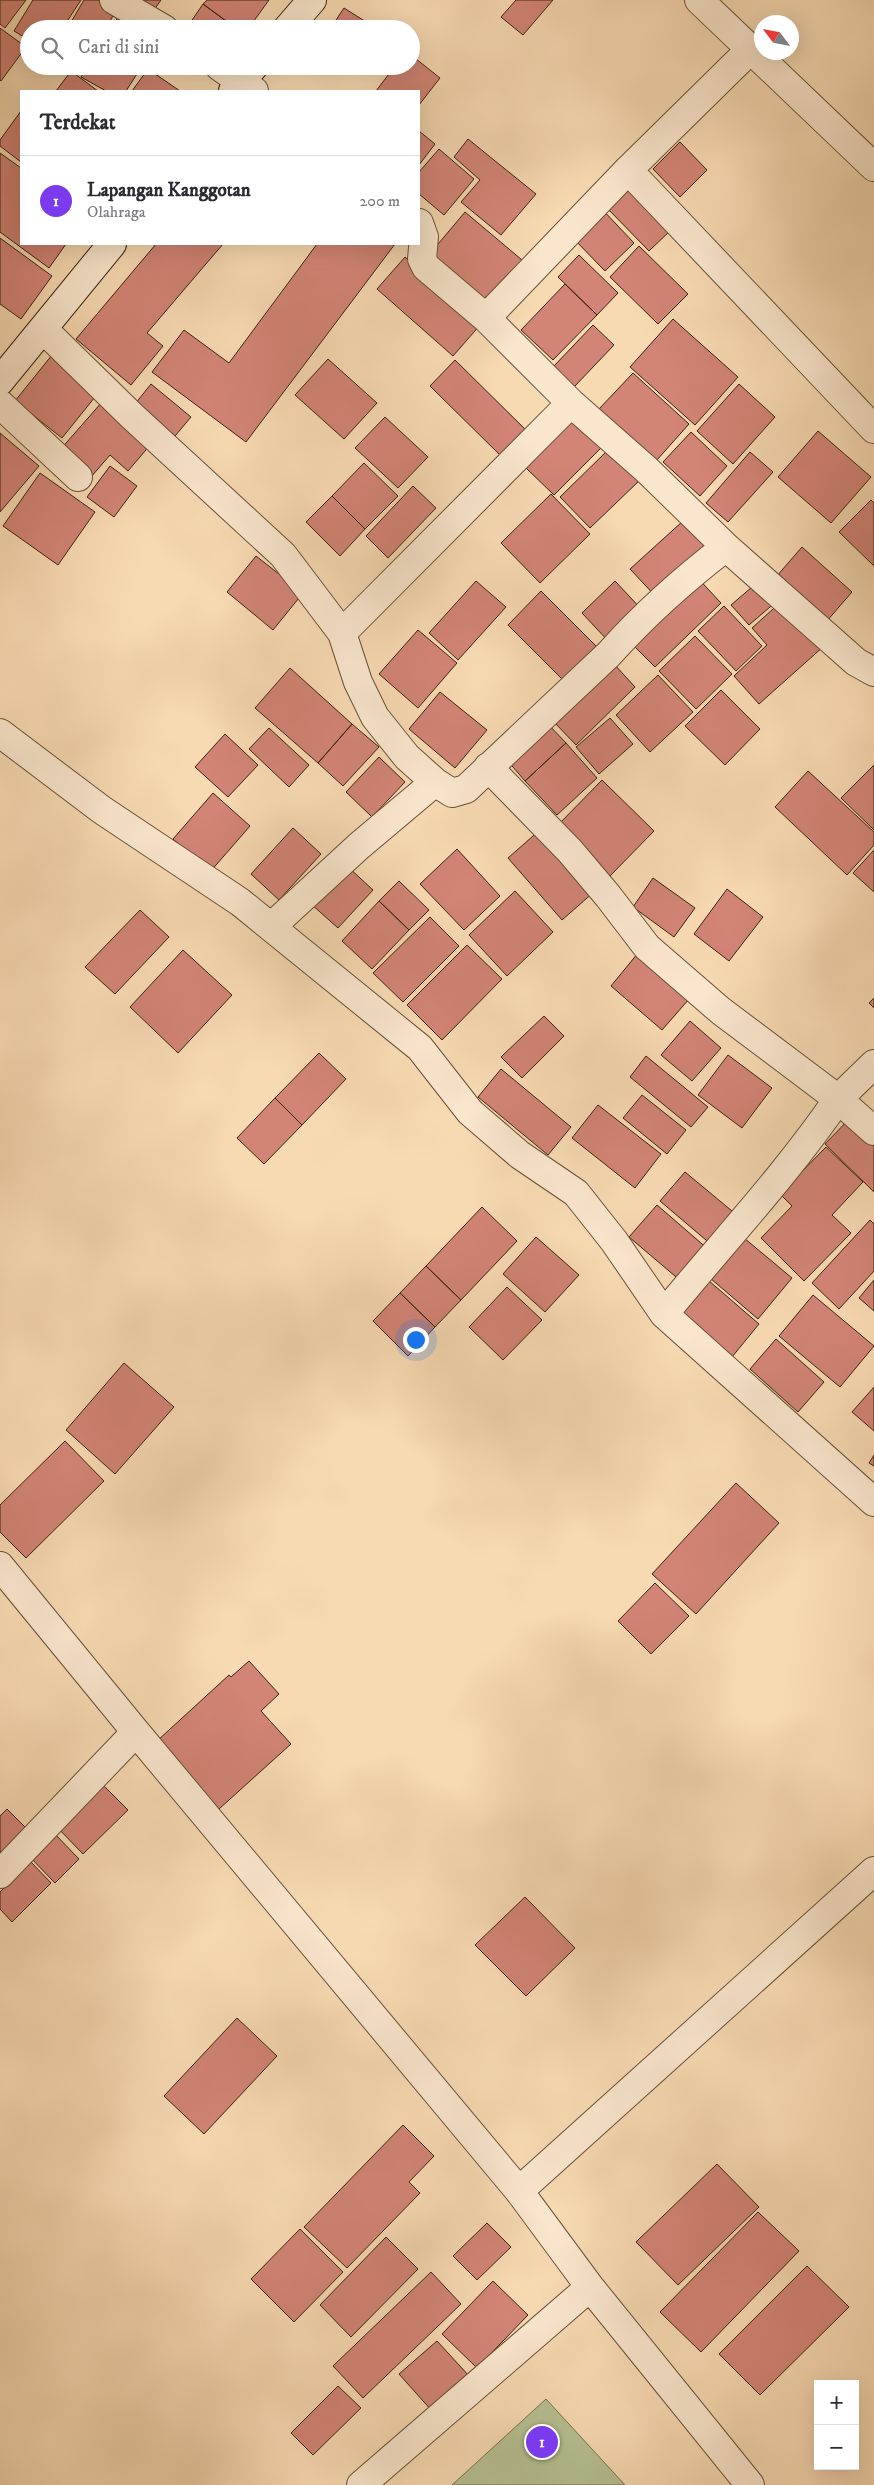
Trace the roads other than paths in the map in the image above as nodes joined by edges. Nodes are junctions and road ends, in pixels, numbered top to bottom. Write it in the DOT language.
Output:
graph roads {
  1 [pos="114,0"];
  2 [pos="312,0"];
  3 [pos="699,0"];
  4 [pos="148,20"];
  5 [pos="295,20"];
  6 [pos="751,49"];
  7 [pos="874,167"];
  8 [pos="628,170"];
  9 [pos="420,226"];
  10 [pos="111,245"];
  11 [pos="486,318"];
  12 [pos="44,330"];
  13 [pos="0,381"];
  14 [pos="572,403"];
  15 [pos="0,404"];
  16 [pos="874,429"];
  17 [pos="78,477"];
  18 [pos="726,547"];
  19 [pos="342,633"];
  20 [pos="874,672"];
  21 [pos="0,733"];
  22 [pos="488,767"];
  23 [pos="435,782"];
  24 [pos="271,927"];
  25 [pos="874,1064"];
  26 [pos="838,1100"];
  27 [pos="874,1131"];
  28 [pos="664,1314"];
  29 [pos="874,1502"];
  30 [pos="0,1566"];
  31 [pos="136,1732"];
  32 [pos="874,1871"];
  33 [pos="0,1874"];
  34 [pos="519,2191"];
  35 [pos="590,2286"];
  36 [pos="361,2485"];
  37 [pos="750,2485"];
  1 -- 4 [label="street"];
  2 -- 5 [label="street"];
  3 -- 6 [label="street"];
  6 -- 7 [label="street"];
  6 -- 8 [label="street"];
  8 -- 11 [label="street"];
  8 -- 16 [label="street"];
  9 -- 11 [label="street"];
  10 -- 12 [label="street"];
  11 -- 14 [label="street"];
  12 -- 13 [label="street"];
  12 -- 19 [label="street"];
  14 -- 18 [label="street"];
  14 -- 19 [label="street"];
  15 -- 17 [label="street"];
  18 -- 20 [label="street"];
  18 -- 22 [label="street"];
  19 -- 23 [label="street"];
  21 -- 24 [label="street"];
  22 -- 23 [label="street"];
  22 -- 26 [label="street"];
  23 -- 24 [label="street"];
  24 -- 28 [label="street"];
  25 -- 26 [label="street"];
  26 -- 27 [label="street"];
  26 -- 28 [label="street"];
  28 -- 29 [label="street"];
  30 -- 31 [label="street"];
  31 -- 33 [label="street"];
  31 -- 34 [label="street"];
  32 -- 34 [label="street"];
  34 -- 35 [label="street"];
  35 -- 36 [label="street"];
  35 -- 37 [label="street"];
}
